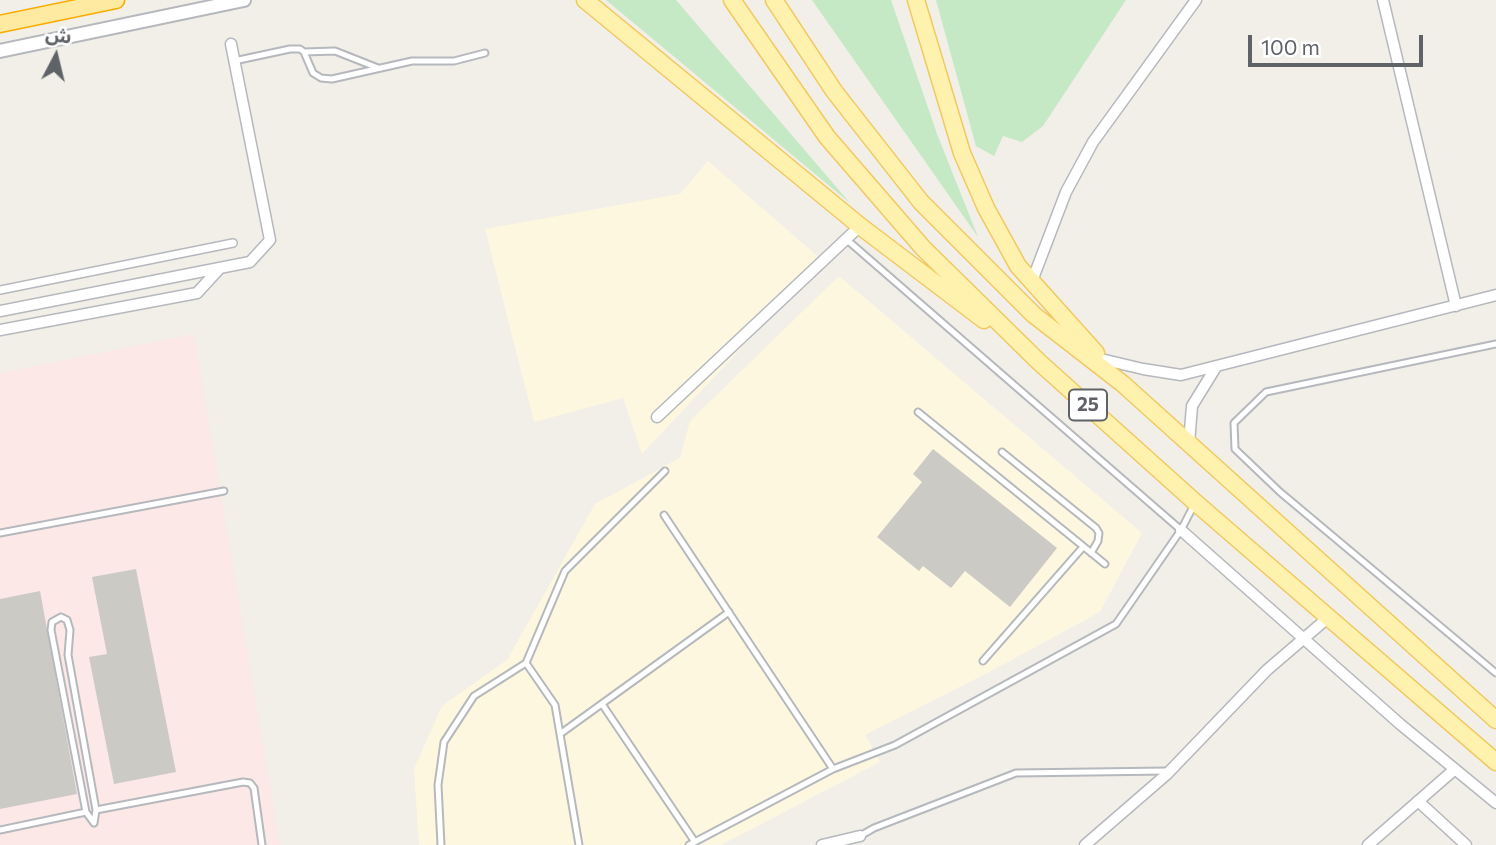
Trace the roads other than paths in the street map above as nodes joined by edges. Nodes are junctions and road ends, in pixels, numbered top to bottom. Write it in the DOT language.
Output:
graph roads {
  1 [pos="244,0"];
  2 [pos="585,0"];
  3 [pos="592,0"];
  4 [pos="732,0"];
  5 [pos="774,0"];
  6 [pos="916,0"];
  7 [pos="1196,0"];
  8 [pos="1383,0"];
  9 [pos="113,1"];
  10 [pos="605,16"];
  11 [pos="23,19"];
  12 [pos="0,24"];
  13 [pos="0,29"];
  14 [pos="231,44"];
  15 [pos="0,51"];
  16 [pos="304,52"];
  17 [pos="485,53"];
  18 [pos="234,61"];
  19 [pos="379,68"];
  20 [pos="860,226"];
  21 [pos="846,239"];
  22 [pos="233,243"];
  23 [pos="220,268"];
  24 [pos="1032,281"];
  25 [pos="0,290"];
  26 [pos="1496,295"];
  27 [pos="1456,306"];
  28 [pos="0,311"];
  29 [pos="0,330"];
  30 [pos="1496,344"];
  31 [pos="1101,359"];
  32 [pos="1039,362"];
  33 [pos="1216,367"];
  34 [pos="1123,384"];
  35 [pos="918,412"];
  36 [pos="657,416"];
  37 [pos="1189,443"];
  38 [pos="1002,452"];
  39 [pos="665,471"];
  40 [pos="224,491"];
  41 [pos="1196,503"];
  42 [pos="664,515"];
  43 [pos="1181,530"];
  44 [pos="0,533"];
  45 [pos="1083,547"];
  46 [pos="1091,553"];
  47 [pos="1105,564"];
  48 [pos="729,612"];
  49 [pos="1330,616"];
  50 [pos="1303,639"];
  51 [pos="983,662"];
  52 [pos="526,663"];
  53 [pos="1496,673"];
  54 [pos="603,704"];
  55 [pos="1496,720"];
  56 [pos="560,734"];
  57 [pos="1496,762"];
  58 [pos="833,769"];
  59 [pos="1454,769"];
  60 [pos="1170,771"];
  61 [pos="1418,801"];
  62 [pos="1496,803"];
  63 [pos="96,810"];
  64 [pos="86,812"];
  65 [pos="0,830"];
  66 [pos="860,836"];
  67 [pos="692,844"];
  68 [pos="262,845"];
  69 [pos="441,845"];
  70 [pos="579,845"];
  71 [pos="822,845"];
  72 [pos="843,845"];
  73 [pos="1085,845"];
  74 [pos="1368,845"];
  75 [pos="1466,845"];
  1 -- 15 [label="street"];
  2 -- 10 [label="main road"];
  3 -- 10 [label="main road"];
  4 -- 32 [label="main road, 25"];
  5 -- 34 [label="main road, 25"];
  6 -- 24 [label="main road"];
  7 -- 24 [label="street"];
  8 -- 27 [label="street"];
  9 -- 11 [label="highway"];
  10 -- 20 [label="main road"];
  11 -- 12 [label="highway"];
  11 -- 13 [label="highway"];
  14 -- 18 [label="street"];
  16 -- 18 [label="lane"];
  16 -- 19 [label="lane"];
  16 -- 19 [label="lane"];
  17 -- 19 [label="lane"];
  18 -- 23 [label="street"];
  20 -- 21 [label="street"];
  20 -- 32 [label="main road"];
  21 -- 36 [label="street"];
  21 -- 43 [label="lane"];
  22 -- 25 [label="street"];
  23 -- 28 [label="street"];
  23 -- 29 [label="street"];
  24 -- 31 [label="main road"];
  26 -- 27 [label="street"];
  27 -- 33 [label="street"];
  30 -- 53 [label="lane"];
  31 -- 33 [label="street"];
  31 -- 34 [label="main road"];
  32 -- 41 [label="main road, 25"];
  33 -- 37 [label="street"];
  34 -- 37 [label="main road, 25"];
  35 -- 45 [label="lane"];
  37 -- 55 [label="main road, 25"];
  38 -- 46 [label="lane"];
  39 -- 52 [label="lane"];
  40 -- 44 [label="lane"];
  41 -- 43 [label="lane"];
  41 -- 49 [label="main road, 25"];
  42 -- 48 [label="lane"];
  43 -- 50 [label="street"];
  43 -- 58 [label="lane"];
  45 -- 46 [label="lane"];
  45 -- 51 [label="lane"];
  46 -- 47 [label="lane"];
  48 -- 54 [label="lane"];
  48 -- 58 [label="lane"];
  49 -- 50 [label="street"];
  49 -- 57 [label="main road, 25"];
  50 -- 59 [label="street"];
  50 -- 60 [label="street"];
  52 -- 56 [label="lane"];
  52 -- 69 [label="lane"];
  54 -- 56 [label="lane"];
  54 -- 67 [label="lane"];
  56 -- 70 [label="lane"];
  58 -- 67 [label="lane"];
  59 -- 61 [label="street"];
  59 -- 62 [label="street"];
  60 -- 66 [label="lane"];
  60 -- 73 [label="street"];
  61 -- 74 [label="street"];
  61 -- 75 [label="street"];
  63 -- 64 [label="lane"];
  63 -- 64 [label="lane"];
  63 -- 64 [label="lane"];
  63 -- 68 [label="lane"];
  64 -- 65 [label="lane"];
  66 -- 71 [label="street"];
  66 -- 72 [label="lane"];
}
